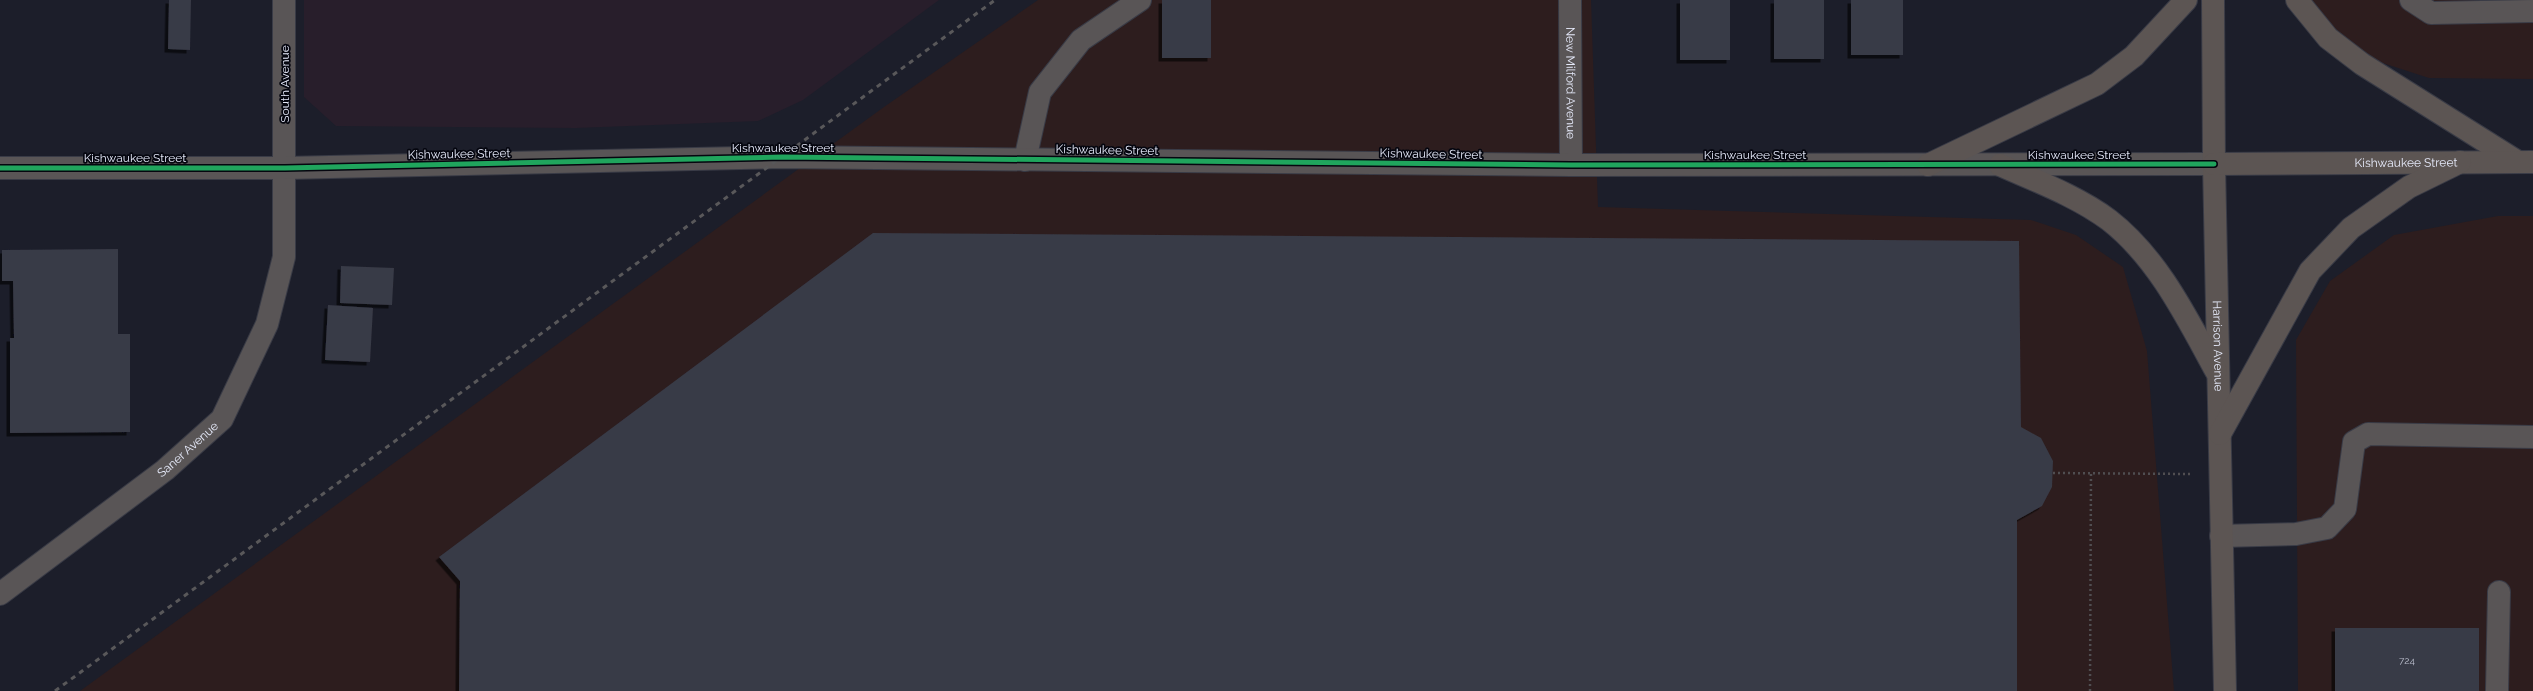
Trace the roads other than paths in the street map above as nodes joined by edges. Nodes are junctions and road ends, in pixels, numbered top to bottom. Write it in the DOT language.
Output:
graph roads {
  1 [pos="284,0"];
  2 [pos="1140,0"];
  3 [pos="1570,0"];
  4 [pos="2186,0"];
  5 [pos="2213,0"];
  6 [pos="2298,0"];
  7 [pos="2411,0"];
  8 [pos="2533,11"];
  9 [pos="1025,160"];
  10 [pos="2460,162"];
  11 [pos="2526,162"];
  12 [pos="2214,164"];
  13 [pos="1571,165"];
  14 [pos="1928,165"];
  15 [pos="2000,165"];
  16 [pos="0,168"];
  17 [pos="285,168"];
  18 [pos="2218,374"];
  19 [pos="2219,435"];
  20 [pos="2533,437"];
  21 [pos="2221,536"];
  22 [pos="2499,592"];
  23 [pos="0,594"];
  24 [pos="2224,691"];
  25 [pos="2497,691"];
  1 -- 17 [label="street, South Avenue"];
  2 -- 9 [label="street"];
  3 -- 13 [label="street, New Milford Avenue"];
  4 -- 14 [label="main road"];
  5 -- 12 [label="main road, Harrison Avenue"];
  6 -- 11 [label="main road"];
  7 -- 8 [label="street"];
  9 -- 13 [label="street, Kishwaukee Street"];
  9 -- 17 [label="street, Kishwaukee Street"];
  10 -- 11 [label="main road, Kishwaukee Street"];
  10 -- 12 [label="main road, Kishwaukee Street"];
  10 -- 19 [label="main road"];
  12 -- 15 [label="street, Kishwaukee Street"];
  12 -- 18 [label="main road, Harrison Avenue"];
  13 -- 14 [label="street, Kishwaukee Street"];
  14 -- 15 [label="street, Kishwaukee Street"];
  15 -- 18 [label="main road"];
  16 -- 17 [label="street, Kishwaukee Street"];
  17 -- 23 [label="street, Saner Avenue"];
  18 -- 19 [label="main road, Harrison Avenue"];
  19 -- 21 [label="main road, Harrison Avenue"];
  20 -- 21 [label="street"];
  21 -- 24 [label="main road, Harrison Avenue"];
  22 -- 25 [label="street"];
}
